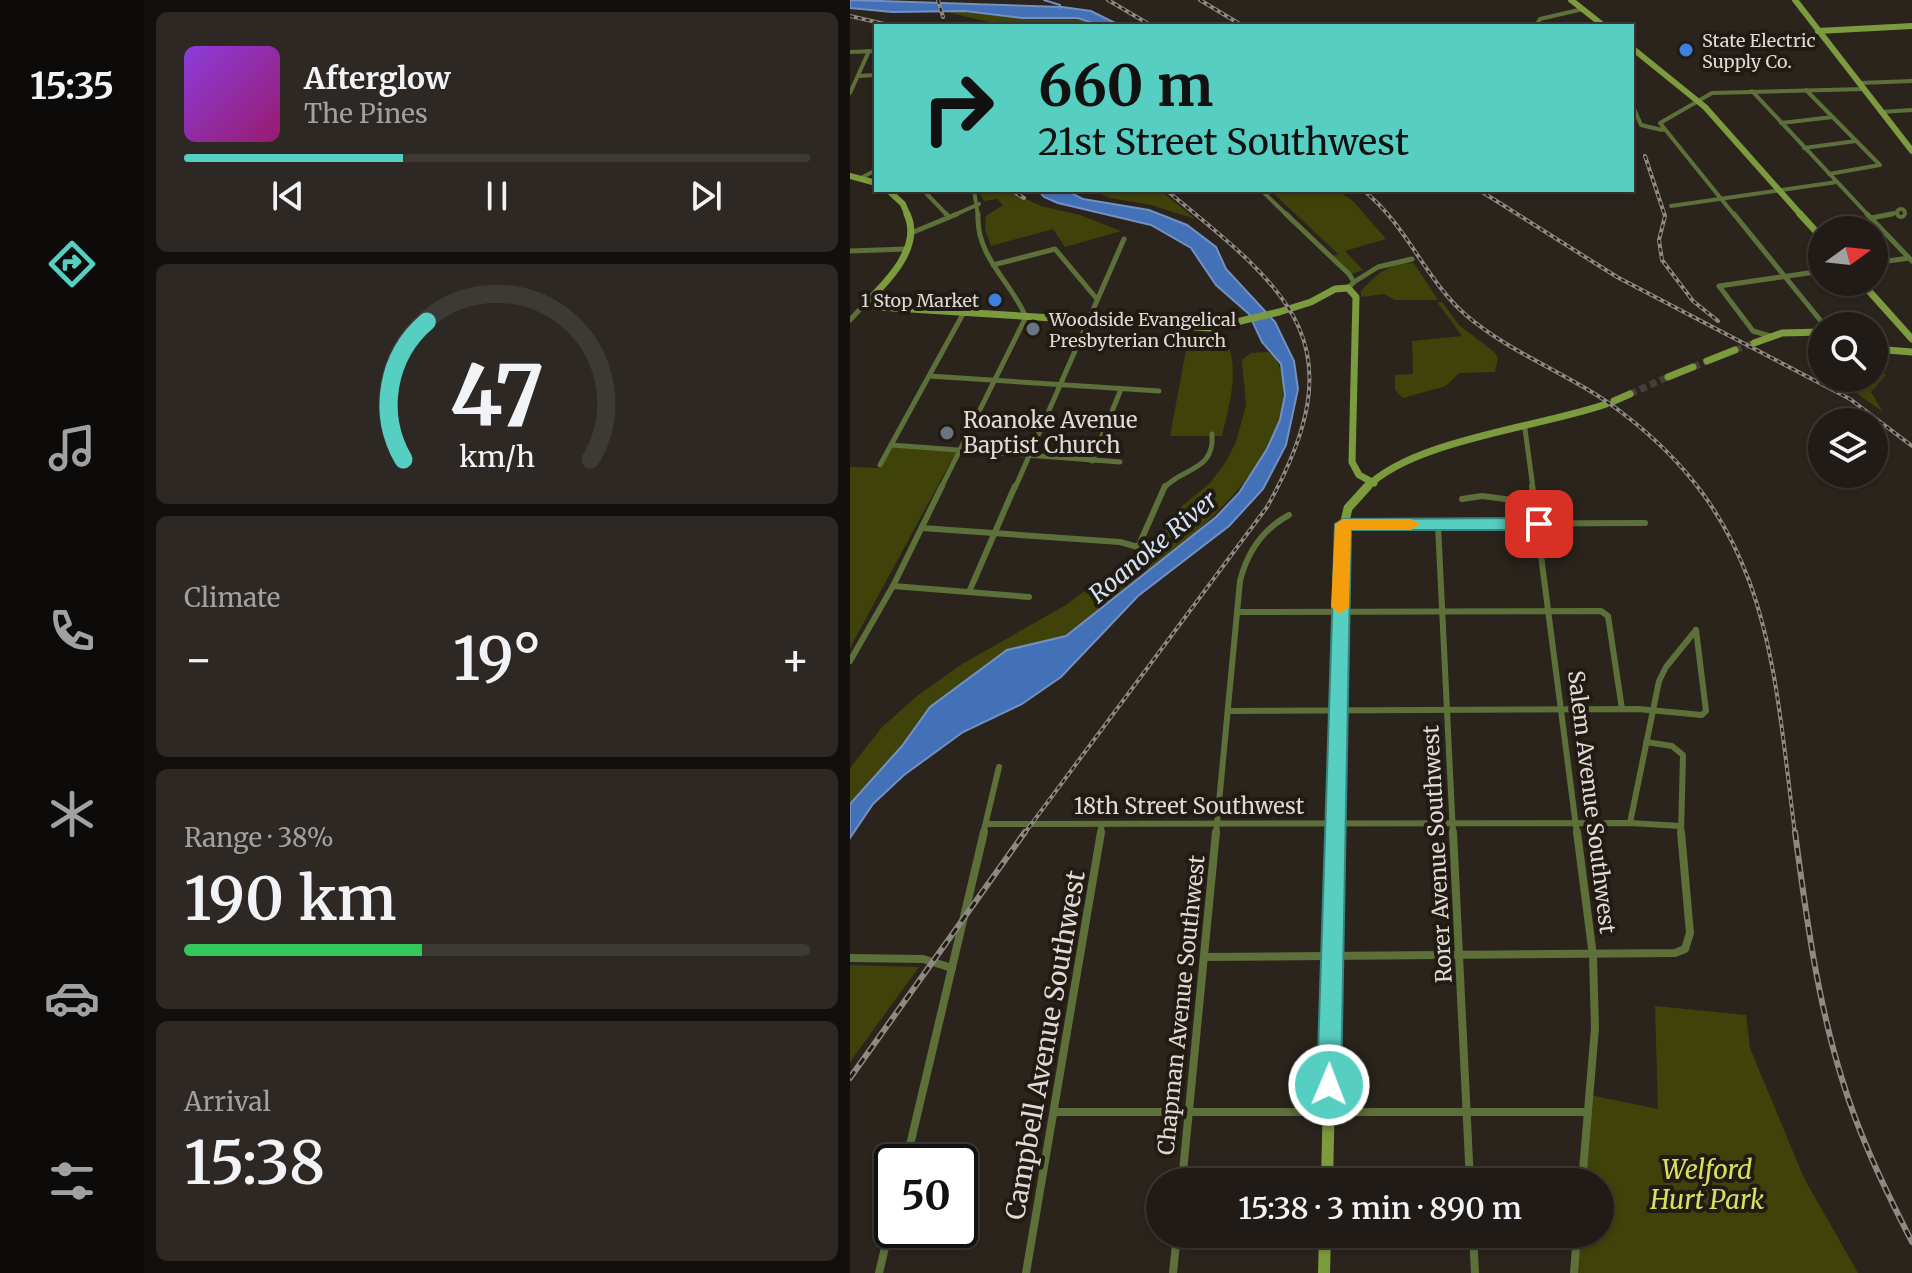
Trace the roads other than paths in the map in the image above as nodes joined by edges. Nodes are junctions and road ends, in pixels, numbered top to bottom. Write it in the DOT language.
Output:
graph roads {
  1 [pos="1571,0"];
  2 [pos="1795,0"];
  3 [pos="1583,9"];
  4 [pos="1540,24"];
  5 [pos="1602,24"];
  6 [pos="1912,26"];
  7 [pos="1818,31"];
  8 [pos="1634,50"];
  9 [pos="869,51"];
  10 [pos="874,51"];
  11 [pos="850,52"];
  12 [pos="874,75"];
  13 [pos="858,76"];
  14 [pos="1912,81"];
  15 [pos="1861,86"];
  16 [pos="1806,90"];
  17 [pos="1752,91"];
  18 [pos="850,93"];
  19 [pos="1697,99"];
  20 [pos="1634,109"];
  21 [pos="1912,110"];
  22 [pos="1881,112"];
  23 [pos="1833,117"];
  24 [pos="1665,119"];
  25 [pos="1781,123"];
  26 [pos="1650,126"];
  27 [pos="1665,131"];
  28 [pos="1857,141"];
  29 [pos="1804,148"];
  30 [pos="1912,151"];
  31 [pos="874,171"];
  32 [pos="1829,174"];
  33 [pos="850,176"];
  34 [pos="861,178"];
  35 [pos="874,182"];
  36 [pos="1837,182"];
  37 [pos="1779,190"];
  38 [pos="891,192"];
  39 [pos="925,192"];
  40 [pos="975,192"];
  41 [pos="1263,192"];
  42 [pos="1721,198"];
  43 [pos="979,204"];
  44 [pos="1671,206"];
  45 [pos="1895,213"];
  46 [pos="1869,216"];
  47 [pos="1881,216"];
  48 [pos="949,217"];
  49 [pos="1808,222"];
  50 [pos="911,233"];
  51 [pos="1888,236"];
  52 [pos="1124,239"];
  53 [pos="907,249"];
  54 [pos="850,251"];
  55 [pos="1412,259"];
  56 [pos="1911,260"];
  57 [pos="1888,262"];
  58 [pos="993,265"];
  59 [pos="1808,273"];
  60 [pos="1786,276"];
  61 [pos="1351,285"];
  62 [pos="1098,296"];
  63 [pos="1874,296"];
  64 [pos="863,306"];
  65 [pos="1814,312"];
  66 [pos="963,314"];
  67 [pos="1026,317"];
  68 [pos="850,320"];
  69 [pos="1088,321"];
  70 [pos="1808,335"];
  71 [pos="1808,335"];
  72 [pos="1770,336"];
  73 [pos="1912,339"];
  74 [pos="1912,346"];
  75 [pos="1888,347"];
  76 [pos="1888,349"];
  77 [pos="1735,350"];
  78 [pos="1912,352"];
  79 [pos="1707,361"];
  80 [pos="1693,367"];
  81 [pos="929,376"];
  82 [pos="1668,377"];
  83 [pos="995,380"];
  84 [pos="1061,385"];
  85 [pos="1121,389"];
  86 [pos="1159,391"];
  87 [pos="1630,394"];
  88 [pos="1525,429"];
  89 [pos="1212,434"];
  90 [pos="891,445"];
  91 [pos="960,450"];
  92 [pos="1030,455"];
  93 [pos="1092,461"];
  94 [pos="1120,462"];
  95 [pos="880,465"];
  96 [pos="1374,483"];
  97 [pos="1462,499"];
  98 [pos="1536,503"];
  99 [pos="1289,515"];
  100 [pos="1645,523"];
  101 [pos="1343,524"];
  102 [pos="1539,524"];
  103 [pos="1438,525"];
  104 [pos="922,528"];
  105 [pos="996,533"];
  106 [pos="893,586"];
  107 [pos="969,592"];
  108 [pos="1029,597"];
  109 [pos="1340,611"];
  110 [pos="1443,611"];
  111 [pos="1550,611"];
  112 [pos="1237,612"];
  113 [pos="850,661"];
  114 [pos="1562,709"];
  115 [pos="1622,709"];
  116 [pos="1338,710"];
  117 [pos="1447,710"];
  118 [pos="1229,711"];
  119 [pos="1653,711"];
  120 [pos="1646,742"];
  121 [pos="999,767"];
  122 [pos="1453,823"];
  123 [pos="1577,823"];
  124 [pos="1630,823"];
  125 [pos="986,824"];
  126 [pos="1102,824"];
  127 [pos="1217,824"];
  128 [pos="1335,824"];
  129 [pos="1680,826"];
  130 [pos="1332,956"];
  131 [pos="1460,956"];
  132 [pos="1593,956"];
  133 [pos="1204,957"];
  134 [pos="850,958"];
  135 [pos="952,968"];
  136 [pos="1467,1111"];
  137 [pos="1055,1112"];
  138 [pos="1189,1112"];
  139 [pos="1328,1112"];
  140 [pos="1588,1112"];
  141 [pos="910,1144"];
  142 [pos="1183,1168"];
  143 [pos="1327,1168"];
  144 [pos="1469,1168"];
  145 [pos="1583,1168"];
  146 [pos="885,1248"];
  147 [pos="1176,1248"];
  148 [pos="1325,1248"];
  149 [pos="1474,1248"];
  150 [pos="1576,1248"];
  151 [pos="879,1273"];
  152 [pos="1026,1273"];
  153 [pos="1173,1273"];
  154 [pos="1324,1273"];
  155 [pos="1475,1273"];
  156 [pos="1574,1273"];
  1 -- 3 [label="main road"];
  2 -- 7 [label="main road"];
  3 -- 4 [label="street"];
  3 -- 5 [label="main road"];
  6 -- 7 [label="main road"];
  7 -- 15 [label="main road"];
  8 -- 19 [label="main road"];
  9 -- 10 [label="street"];
  9 -- 11 [label="street"];
  9 -- 13 [label="street"];
  12 -- 13 [label="street"];
  13 -- 18 [label="street"];
  14 -- 15 [label="street"];
  15 -- 16 [label="street"];
  15 -- 22 [label="main road"];
  16 -- 17 [label="street"];
  16 -- 23 [label="street"];
  17 -- 19 [label="street"];
  17 -- 25 [label="street"];
  19 -- 24 [label="street"];
  19 -- 37 [label="main road"];
  20 -- 26 [label="street"];
  21 -- 22 [label="street"];
  22 -- 30 [label="main road"];
  23 -- 25 [label="street"];
  23 -- 28 [label="street"];
  24 -- 26 [label="street"];
  24 -- 27 [label="street"];
  25 -- 29 [label="street"];
  26 -- 27 [label="street"];
  27 -- 42 [label="street"];
  28 -- 29 [label="street"];
  28 -- 32 [label="street"];
  29 -- 32 [label="street"];
  31 -- 34 [label="street"];
  32 -- 36 [label="street"];
  33 -- 34 [label="main road"];
  34 -- 35 [label="main road"];
  36 -- 37 [label="street"];
  36 -- 46 [label="street"];
  37 -- 42 [label="street"];
  37 -- 49 [label="main road"];
  38 -- 50 [label="main road"];
  39 -- 48 [label="street"];
  40 -- 43 [label="street"];
  41 -- 61 [label="street"];
  42 -- 44 [label="street"];
  42 -- 60 [label="street"];
  43 -- 48 [label="street"];
  43 -- 58 [label="street"];
  45 -- 47 [label="street"];
  48 -- 50 [label="street"];
  50 -- 53 [label="main road"];
  51 -- 56 [label="street"];
  52 -- 62 [label="street"];
  53 -- 54 [label="street"];
  53 -- 64 [label="main road"];
  55 -- 61 [label="street"];
  56 -- 57 [label="street"];
  58 -- 62 [label="street"];
  58 -- 67 [label="street"];
  59 -- 60 [label="street"];
  60 -- 65 [label="street"];
  60 -- 72 [label="street"];
  61 -- 69 [label="main road"];
  61 -- 96 [label="main road"];
  62 -- 69 [label="street"];
  63 -- 73 [label="main road"];
  64 -- 66 [label="main road"];
  64 -- 68 [label="street"];
  66 -- 67 [label="main road"];
  66 -- 81 [label="street"];
  67 -- 69 [label="main road"];
  67 -- 83 [label="street"];
  69 -- 84 [label="street"];
  70 -- 72 [label="main road"];
  71 -- 72 [label="main road"];
  74 -- 75 [label="main road"];
  76 -- 78 [label="main road"];
  77 -- 79 [label="main road"];
  80 -- 82 [label="main road"];
  81 -- 83 [label="street"];
  81 -- 90 [label="street"];
  83 -- 84 [label="street"];
  83 -- 91 [label="street"];
  84 -- 85 [label="street"];
  84 -- 92 [label="street"];
  85 -- 86 [label="street"];
  85 -- 93 [label="street"];
  87 -- 88 [label="main road"];
  88 -- 96 [label="main road"];
  88 -- 98 [label="street, Salem Avenue Southwest"];
  89 -- 105 [label="street"];
  90 -- 91 [label="street"];
  90 -- 95 [label="street"];
  91 -- 92 [label="street"];
  91 -- 104 [label="street"];
  92 -- 93 [label="street"];
  92 -- 105 [label="street"];
  93 -- 94 [label="street"];
  96 -- 101 [label="main road"];
  97 -- 98 [label="street"];
  98 -- 102 [label="street, Salem Avenue Southwest"];
  99 -- 112 [label="street, Chapman Avenue Southwest"];
  100 -- 102 [label="street"];
  101 -- 103 [label="street"];
  101 -- 109 [label="main road"];
  102 -- 103 [label="street"];
  102 -- 111 [label="street, Salem Avenue Southwest"];
  103 -- 110 [label="street, Rorer Avenue Southwest"];
  104 -- 105 [label="street"];
  104 -- 106 [label="street"];
  105 -- 107 [label="street"];
  106 -- 107 [label="street"];
  106 -- 113 [label="street"];
  107 -- 108 [label="street"];
  109 -- 110 [label="street"];
  109 -- 112 [label="street"];
  109 -- 116 [label="main road"];
  110 -- 111 [label="street"];
  110 -- 117 [label="street, Rorer Avenue Southwest"];
  111 -- 114 [label="street, Salem Avenue Southwest"];
  111 -- 115 [label="street"];
  112 -- 118 [label="street, Chapman Avenue Southwest"];
  114 -- 115 [label="street"];
  114 -- 117 [label="street"];
  114 -- 123 [label="street, Salem Avenue Southwest"];
  115 -- 119 [label="street"];
  116 -- 117 [label="street"];
  116 -- 118 [label="street"];
  116 -- 128 [label="main road"];
  117 -- 122 [label="street, Rorer Avenue Southwest"];
  118 -- 127 [label="street, Chapman Avenue Southwest"];
  119 -- 119 [label="street"];
  119 -- 120 [label="street"];
  120 -- 124 [label="street"];
  120 -- 129 [label="street"];
  121 -- 125 [label="street"];
  122 -- 123 [label="street, 18th Street Southwest"];
  122 -- 128 [label="street, 18th Street Southwest"];
  122 -- 131 [label="street, Rorer Avenue Southwest"];
  123 -- 124 [label="street, 18th Street Southwest"];
  123 -- 132 [label="street, Salem Avenue Southwest"];
  124 -- 129 [label="street, 18th Street Southwest"];
  125 -- 126 [label="street, 18th Street Southwest"];
  125 -- 135 [label="street"];
  126 -- 127 [label="street, 18th Street Southwest"];
  126 -- 137 [label="street, Campbell Avenue Southwest"];
  127 -- 128 [label="street, 18th Street Southwest"];
  127 -- 133 [label="street, Chapman Avenue Southwest"];
  128 -- 130 [label="main road"];
  129 -- 132 [label="street"];
  130 -- 131 [label="street"];
  130 -- 133 [label="street"];
  130 -- 139 [label="main road"];
  131 -- 132 [label="street"];
  131 -- 136 [label="street, Rorer Avenue Southwest"];
  132 -- 140 [label="street, Salem Avenue Southwest"];
  133 -- 138 [label="street, Chapman Avenue Southwest"];
  134 -- 135 [label="street"];
  135 -- 141 [label="street"];
  136 -- 139 [label="street"];
  136 -- 140 [label="street"];
  136 -- 144 [label="street, Rorer Avenue Southwest"];
  137 -- 138 [label="street"];
  137 -- 152 [label="street, Campbell Avenue Southwest"];
  138 -- 139 [label="street"];
  138 -- 142 [label="street, Chapman Avenue Southwest"];
  139 -- 143 [label="main road"];
  140 -- 145 [label="street, Salem Avenue Southwest"];
  146 -- 151 [label="street"];
  147 -- 153 [label="street"];
  148 -- 154 [label="main road"];
  149 -- 155 [label="street"];
  150 -- 156 [label="street"];
}
